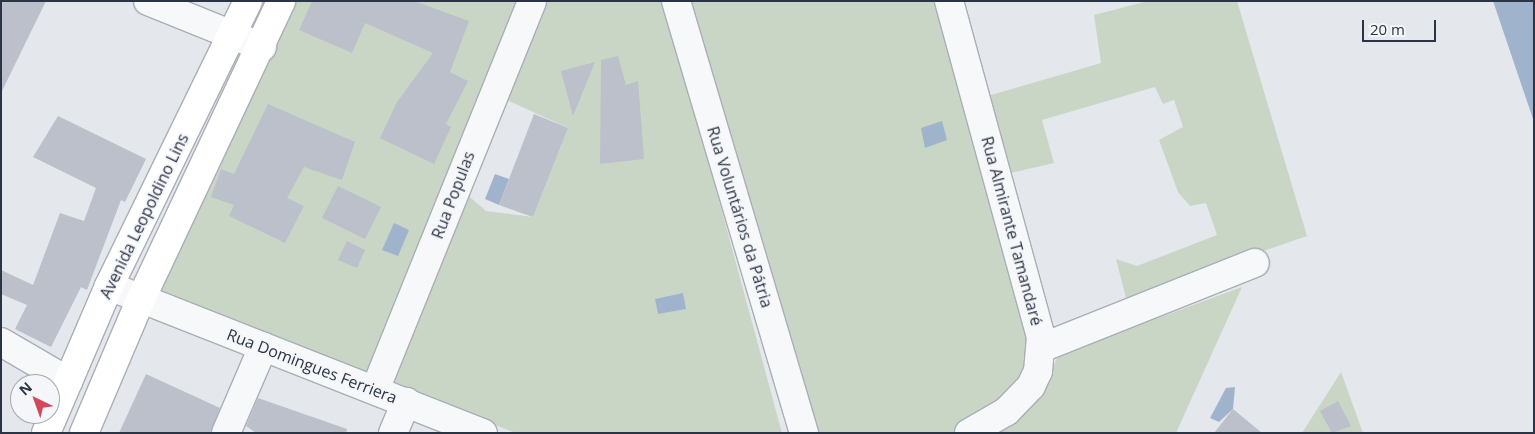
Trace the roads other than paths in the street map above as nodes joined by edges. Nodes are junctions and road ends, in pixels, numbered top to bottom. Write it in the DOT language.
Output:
graph roads {
  1 [pos="148,1"];
  2 [pos="248,1"];
  3 [pos="281,1"];
  4 [pos="532,1"];
  5 [pos="676,1"];
  6 [pos="949,1"];
  7 [pos="234,36"];
  8 [pos="262,48"];
  9 [pos="1255,263"];
  10 [pos="109,286"];
  11 [pos="140,299"];
  12 [pos="1,342"];
  13 [pos="263,347"];
  14 [pos="1040,348"];
  15 [pos="68,382"];
  16 [pos="375,390"];
  17 [pos="406,402"];
  18 [pos="46,433"];
  19 [pos="84,433"];
  20 [pos="226,433"];
  21 [pos="393,433"];
  22 [pos="483,433"];
  23 [pos="804,433"];
  24 [pos="969,433"];
  1 -- 7 [label="street"];
  2 -- 7 [label="main road, Avenida Leopoldino Lins"];
  3 -- 8 [label="main road, Avenida Leopoldino Lins"];
  4 -- 16 [label="street, Rua Populas"];
  5 -- 23 [label="street, Rua Voluntários da Pátria"];
  6 -- 14 [label="street, Rua Almirante Tamandaré"];
  7 -- 8 [label="street"];
  7 -- 10 [label="main road, Avenida Leopoldino Lins"];
  8 -- 11 [label="main road, Avenida Leopoldino Lins"];
  9 -- 14 [label="street"];
  10 -- 11 [label="street, Rua Domingues Ferriera"];
  10 -- 15 [label="main road, Avenida Leopoldino Lins"];
  11 -- 13 [label="street, Rua Domingues Ferriera"];
  11 -- 19 [label="main road, Avenida Leopoldino Lins"];
  12 -- 15 [label="street"];
  13 -- 16 [label="street, Rua Domingues Ferriera"];
  13 -- 20 [label="street"];
  14 -- 24 [label="street, Rua Almirante Tamandaré"];
  15 -- 18 [label="main road, Avenida Leopoldino Lins"];
  16 -- 17 [label="street, Rua Domingues Ferriera"];
  17 -- 21 [label="street"];
  17 -- 22 [label="street, Rua Domingues Ferriera"];
}
